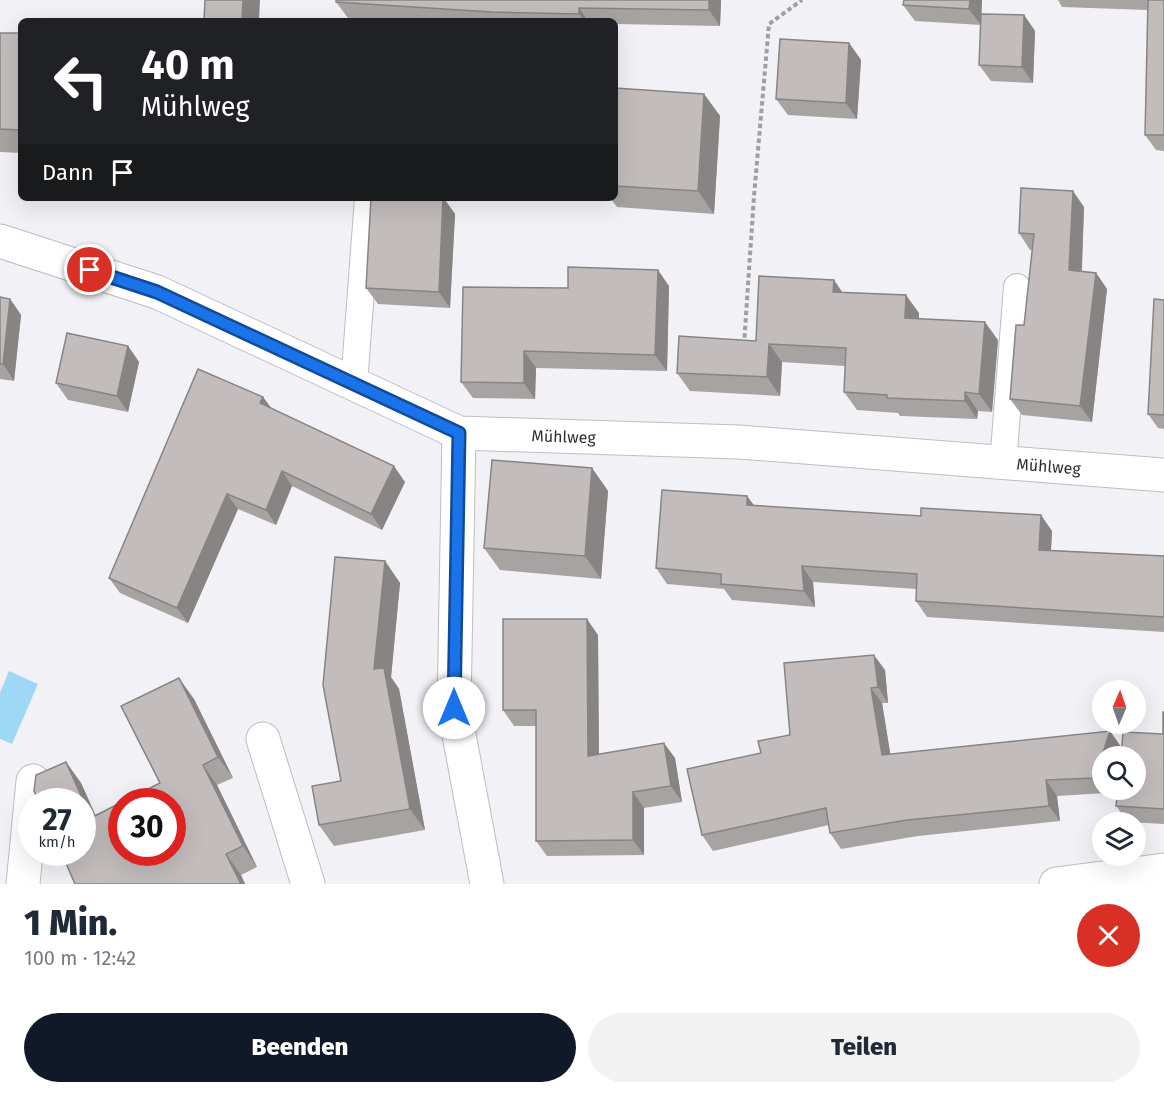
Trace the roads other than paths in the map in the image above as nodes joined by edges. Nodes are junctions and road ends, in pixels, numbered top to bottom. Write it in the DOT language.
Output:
graph roads {
  1 [pos="368,201"];
  2 [pos="0,241"];
  3 [pos="1017,287"];
  4 [pos="354,384"];
  5 [pos="459,433"];
  6 [pos="1003,464"];
  7 [pos="1164,475"];
  8 [pos="263,739"];
  9 [pos="33,781"];
  10 [pos="1164,870"];
  11 [pos="23,884"];
  12 [pos="308,884"];
  13 [pos="487,884"];
  14 [pos="1056,884"];
  1 -- 4 [label="lane"];
  2 -- 4 [label="street, Mühlweg"];
  3 -- 6 [label="lane"];
  4 -- 5 [label="street, Mühlweg"];
  5 -- 6 [label="street, Mühlweg"];
  5 -- 13 [label="street"];
  6 -- 7 [label="street, Mühlweg"];
  8 -- 12 [label="street"];
  9 -- 11 [label="street"];
  10 -- 14 [label="street"];
}
